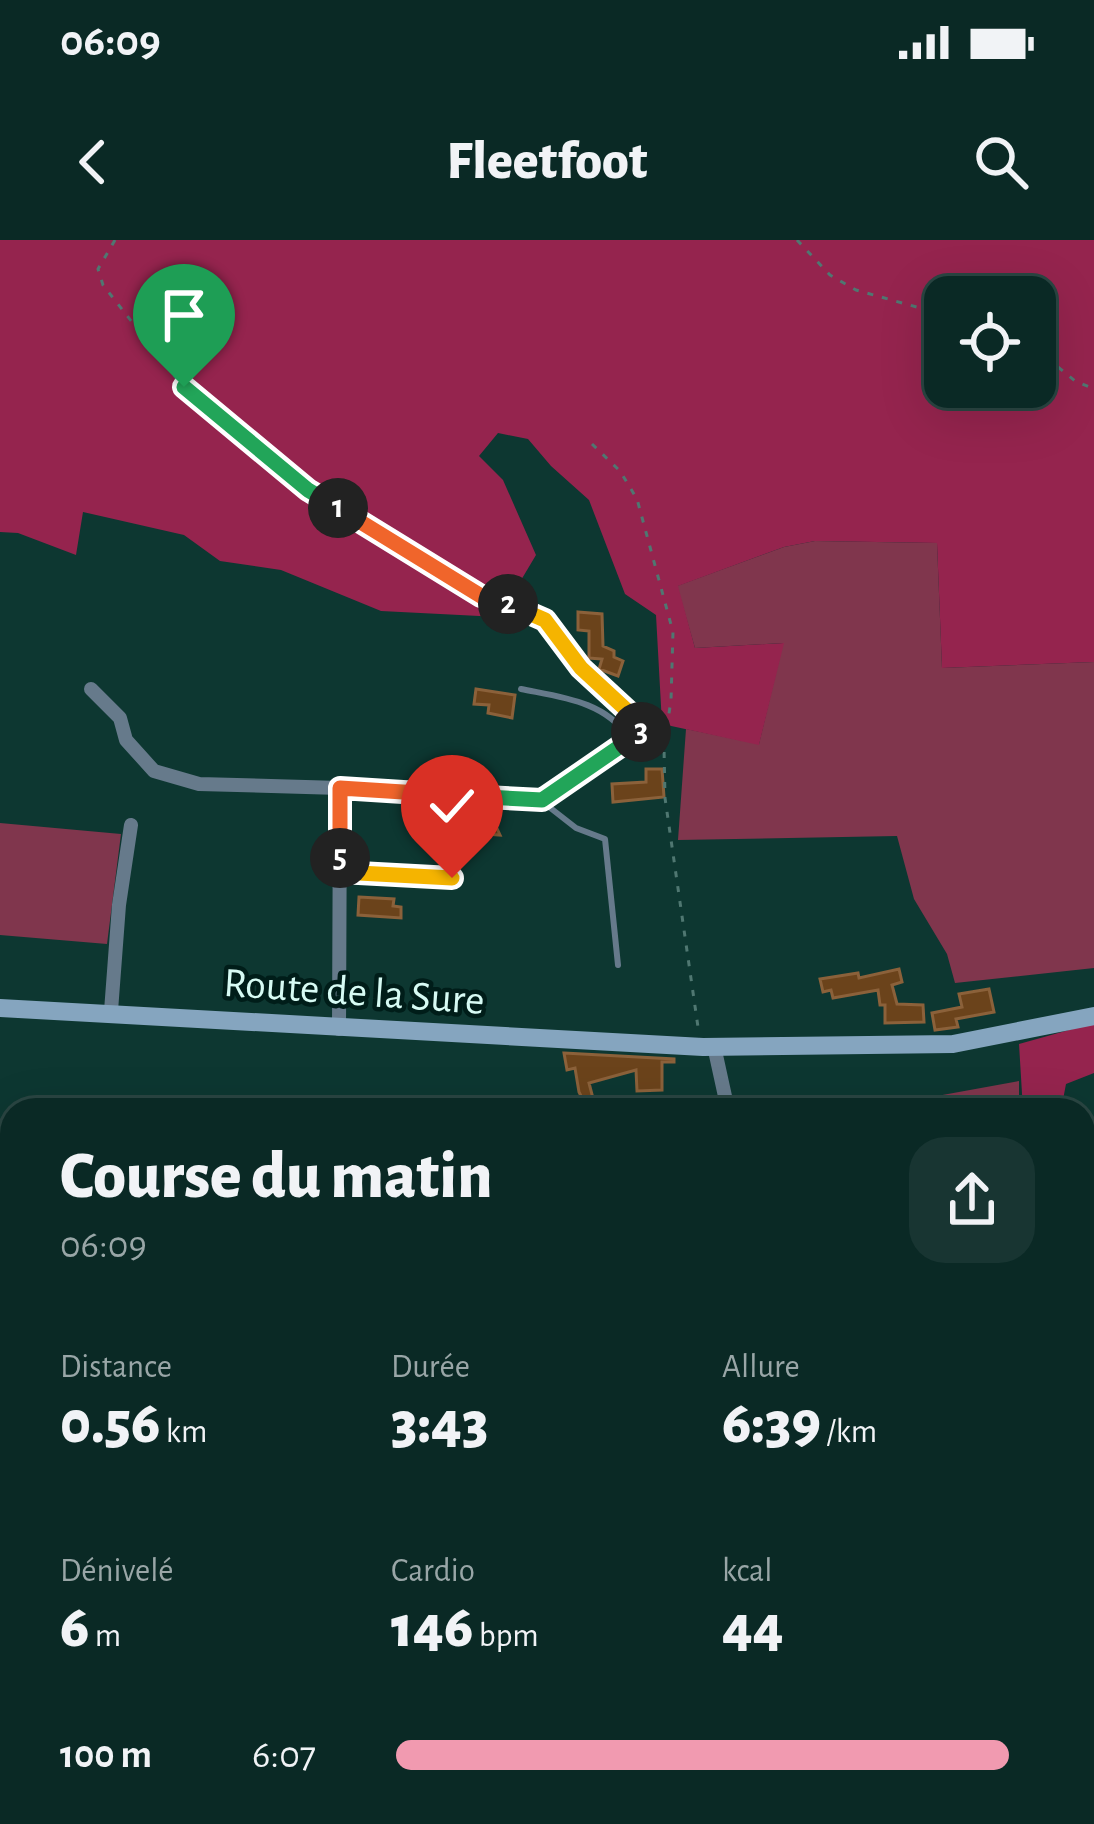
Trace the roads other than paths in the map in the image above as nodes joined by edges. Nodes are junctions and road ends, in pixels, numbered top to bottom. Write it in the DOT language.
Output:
graph roads {
  1 [pos="554,628"];
  2 [pos="91,689"];
  3 [pos="520,689"];
  4 [pos="629,740"];
  5 [pos="340,788"];
  6 [pos="542,800"];
  7 [pos="131,825"];
  8 [pos="340,872"];
  9 [pos="452,878"];
  10 [pos="618,965"];
  11 [pos="0,1008"];
  12 [pos="110,1011"];
  13 [pos="1094,1016"];
  14 [pos="339,1029"];
  15 [pos="708,1046"];
  16 [pos="724,1098"];
  1 -- 4 [label="street"];
  2 -- 5 [label="street"];
  3 -- 4 [label="lane"];
  4 -- 6 [label="street"];
  5 -- 6 [label="street"];
  5 -- 8 [label="street"];
  6 -- 10 [label="lane"];
  7 -- 12 [label="street"];
  8 -- 9 [label="lane"];
  8 -- 14 [label="street"];
  11 -- 12 [label="main road, Route de la Sure"];
  12 -- 14 [label="main road, Route de la Sure"];
  13 -- 15 [label="main road, Route de la Sure"];
  14 -- 15 [label="main road, Route de la Sure"];
  15 -- 16 [label="street"];
}
